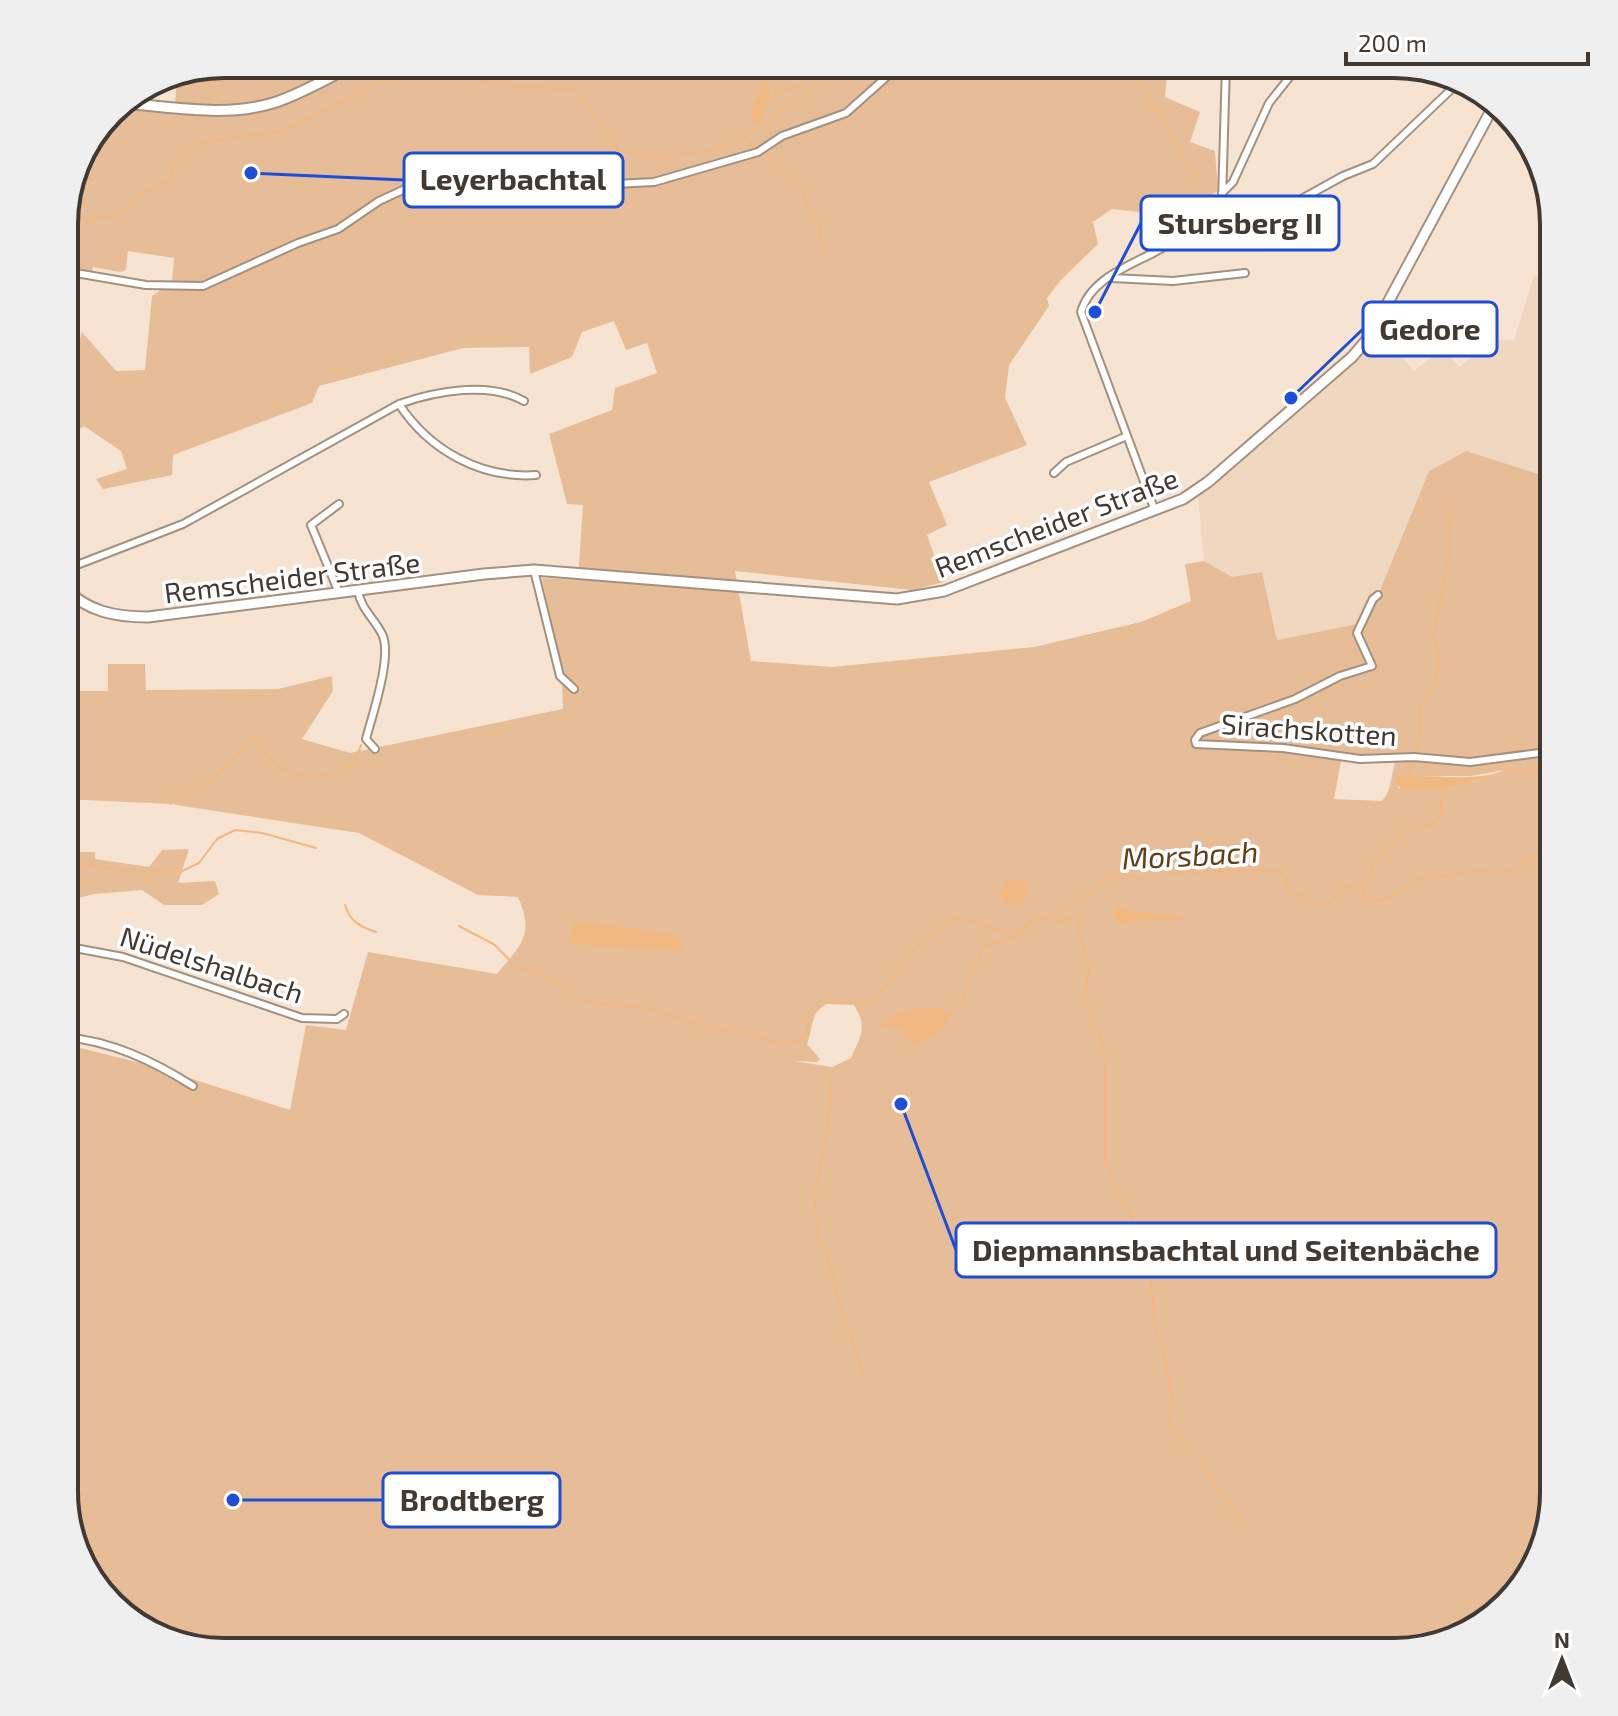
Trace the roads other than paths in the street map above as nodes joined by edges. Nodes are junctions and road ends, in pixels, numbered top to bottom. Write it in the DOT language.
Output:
graph roads {
  1 [pos="328,78"];
  2 [pos="885,78"];
  3 [pos="1226,78"];
  4 [pos="1288,78"];
  5 [pos="1451,90"];
  6 [pos="146,101"];
  7 [pos="141,105"];
  8 [pos="147,105"];
  9 [pos="1489,114"];
  10 [pos="1222,194"];
  11 [pos="1193,233"];
  12 [pos="78,273"];
  13 [pos="1245,273"];
  14 [pos="1108,278"];
  15 [pos="524,401"];
  16 [pos="399,404"];
  17 [pos="1127,436"];
  18 [pos="1054,473"];
  19 [pos="536,475"];
  20 [pos="339,504"];
  21 [pos="1155,511"];
  22 [pos="78,565"];
  23 [pos="534,570"];
  24 [pos="358,591"];
  25 [pos="339,593"];
  26 [pos="1378,595"];
  27 [pos="78,598"];
  28 [pos="574,689"];
  29 [pos="375,749"];
  30 [pos="1540,753"];
  31 [pos="78,949"];
  32 [pos="344,1014"];
  33 [pos="78,1038"];
  34 [pos="193,1086"];
  1 -- 8 [label="main road"];
  2 -- 12 [label="street"];
  3 -- 10 [label="street"];
  4 -- 10 [label="street"];
  5 -- 11 [label="street"];
  6 -- 8 [label="street"];
  7 -- 8 [label="main road"];
  9 -- 21 [label="main road, Remscheider Straße"];
  10 -- 11 [label="street"];
  11 -- 14 [label="street"];
  13 -- 14 [label="street"];
  14 -- 17 [label="street"];
  15 -- 16 [label="street"];
  16 -- 19 [label="street"];
  16 -- 22 [label="street"];
  17 -- 18 [label="street"];
  17 -- 21 [label="street"];
  20 -- 25 [label="street"];
  21 -- 23 [label="main road, Remscheider Straße"];
  23 -- 24 [label="main road, Remscheider Straße"];
  23 -- 28 [label="street"];
  24 -- 25 [label="main road, Remscheider Straße"];
  24 -- 29 [label="street"];
  25 -- 27 [label="main road, Remscheider Straße"];
  26 -- 30 [label="street, Sirachskotten"];
  31 -- 32 [label="street, Nüdelshalbach"];
  33 -- 34 [label="street"];
}
